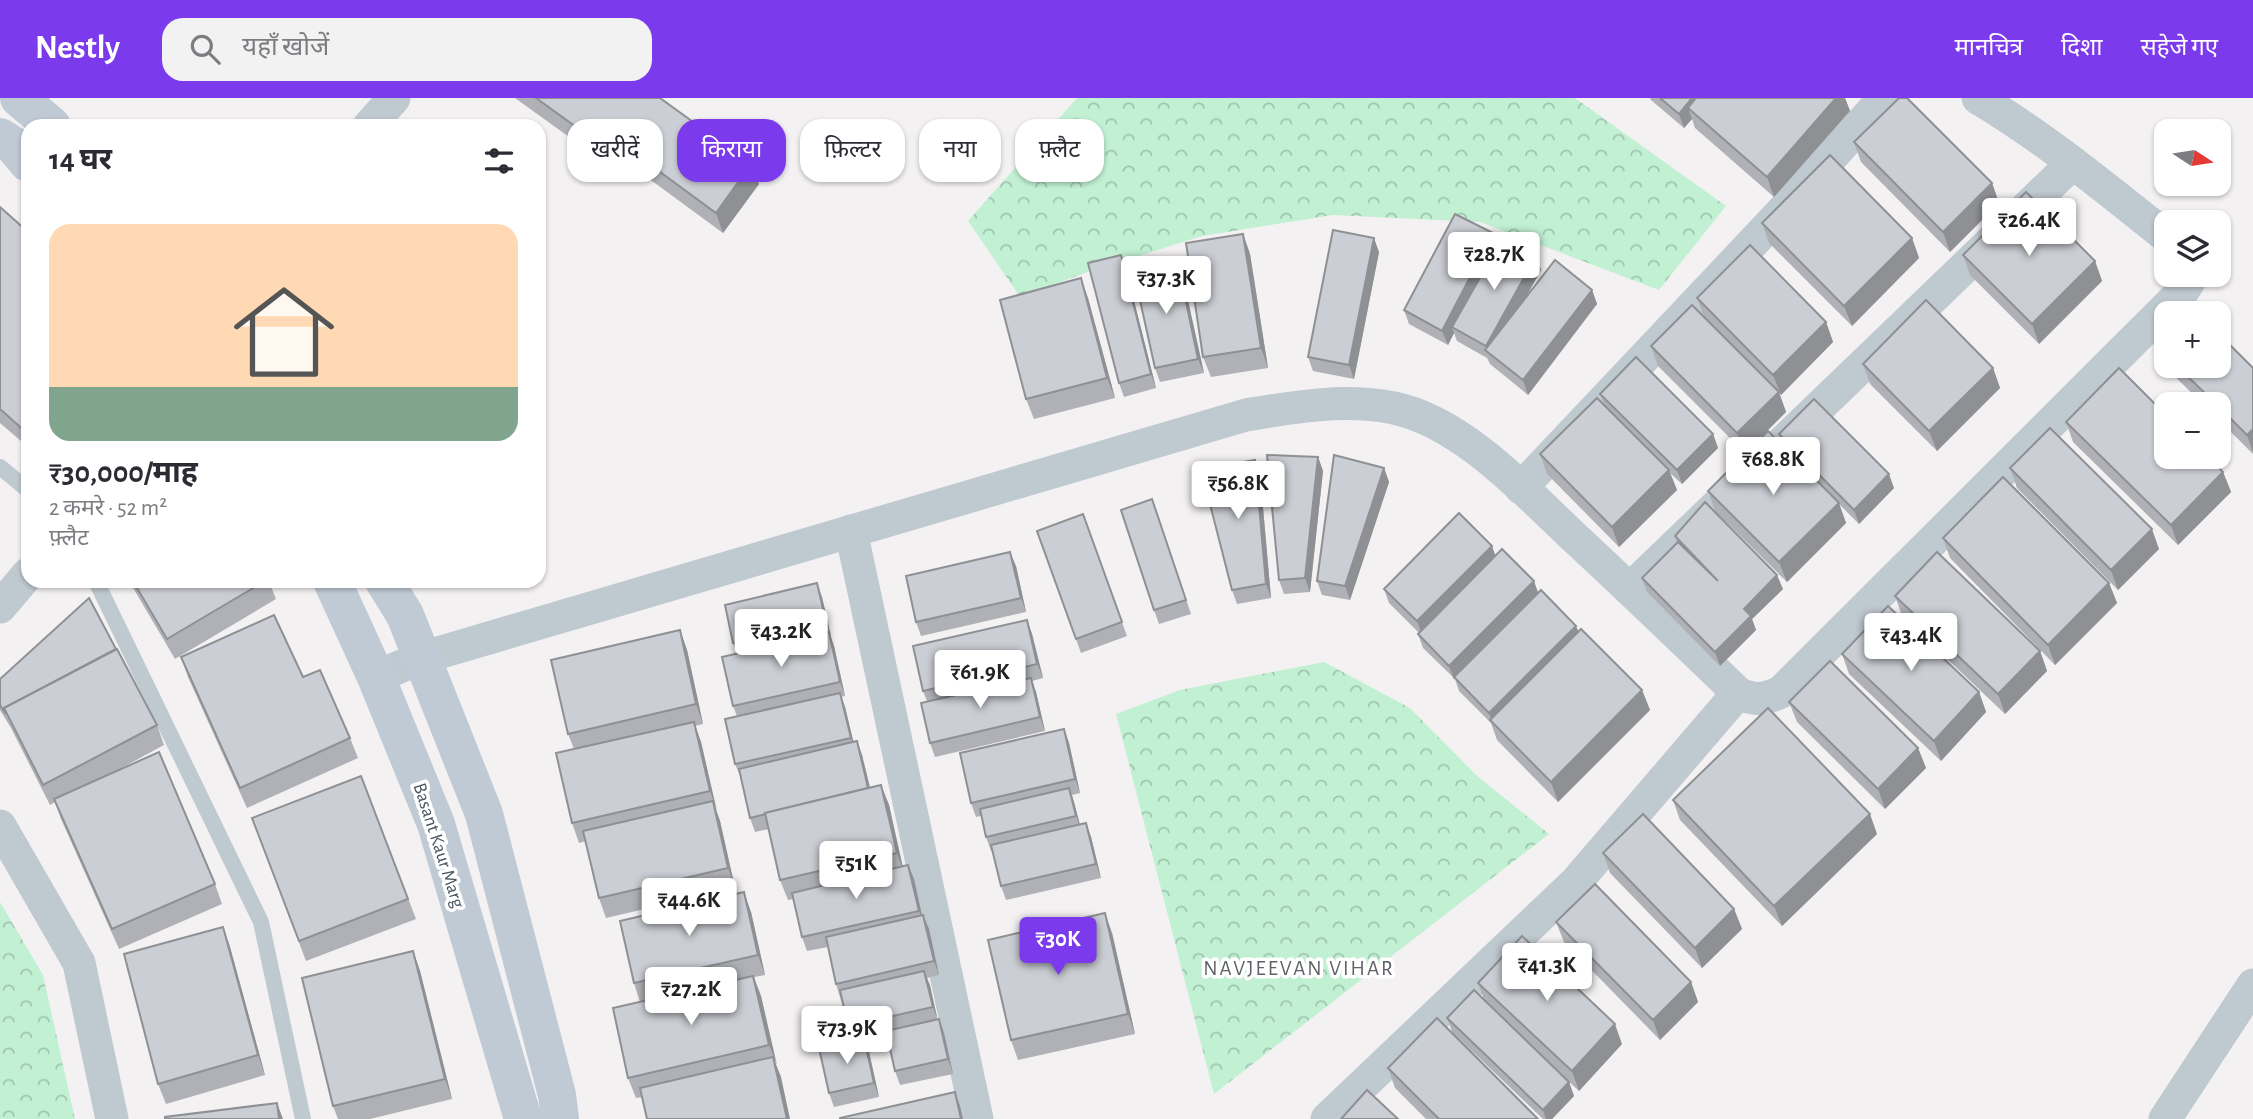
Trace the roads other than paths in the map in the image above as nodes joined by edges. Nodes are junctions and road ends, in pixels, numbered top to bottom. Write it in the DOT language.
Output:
graph roads {
  1 [pos="19,98"];
  2 [pos="394,98"];
  3 [pos="1884,98"];
  4 [pos="2000,103"];
  5 [pos="44,119"];
  6 [pos="375,119"];
  7 [pos="0,137"];
  8 [pos="21,155"];
  9 [pos="2073,163"];
  10 [pos="2154,227"];
  11 [pos="2186,287"];
  12 [pos="0,467"];
  13 [pos="21,485"];
  14 [pos="1521,488"];
  15 [pos="851,531"];
  16 [pos="21,582"];
  17 [pos="99,588"];
  18 [pos="335,588"];
  19 [pos="388,588"];
  20 [pos="1630,589"];
  21 [pos="0,607"];
  22 [pos="421,657"];
  23 [pos="376,677"];
  24 [pos="1738,693"];
  25 [pos="0,826"];
  26 [pos="2249,1000"];
  27 [pos="112,1119"];
  28 [pos="303,1119"];
  29 [pos="523,1119"];
  30 [pos="560,1119"];
  31 [pos="977,1119"];
  32 [pos="1327,1119"];
  33 [pos="2165,1119"];
  1 -- 5 [label="main road"];
  2 -- 6 [label="street"];
  3 -- 14 [label="street"];
  4 -- 9 [label="street"];
  7 -- 8 [label="main road"];
  9 -- 10 [label="street"];
  9 -- 20 [label="street"];
  11 -- 24 [label="street"];
  12 -- 13 [label="lane"];
  14 -- 15 [label="street"];
  14 -- 20 [label="street"];
  15 -- 22 [label="street"];
  15 -- 31 [label="street"];
  16 -- 21 [label="street"];
  17 -- 28 [label="lane"];
  18 -- 23 [label="main road, Basant Kaur Marg"];
  19 -- 22 [label="main road"];
  20 -- 24 [label="street"];
  22 -- 23 [label="street"];
  22 -- 30 [label="main road"];
  23 -- 29 [label="main road, Basant Kaur Marg"];
  24 -- 32 [label="street"];
  25 -- 27 [label="street"];
  26 -- 33 [label="street"];
}
